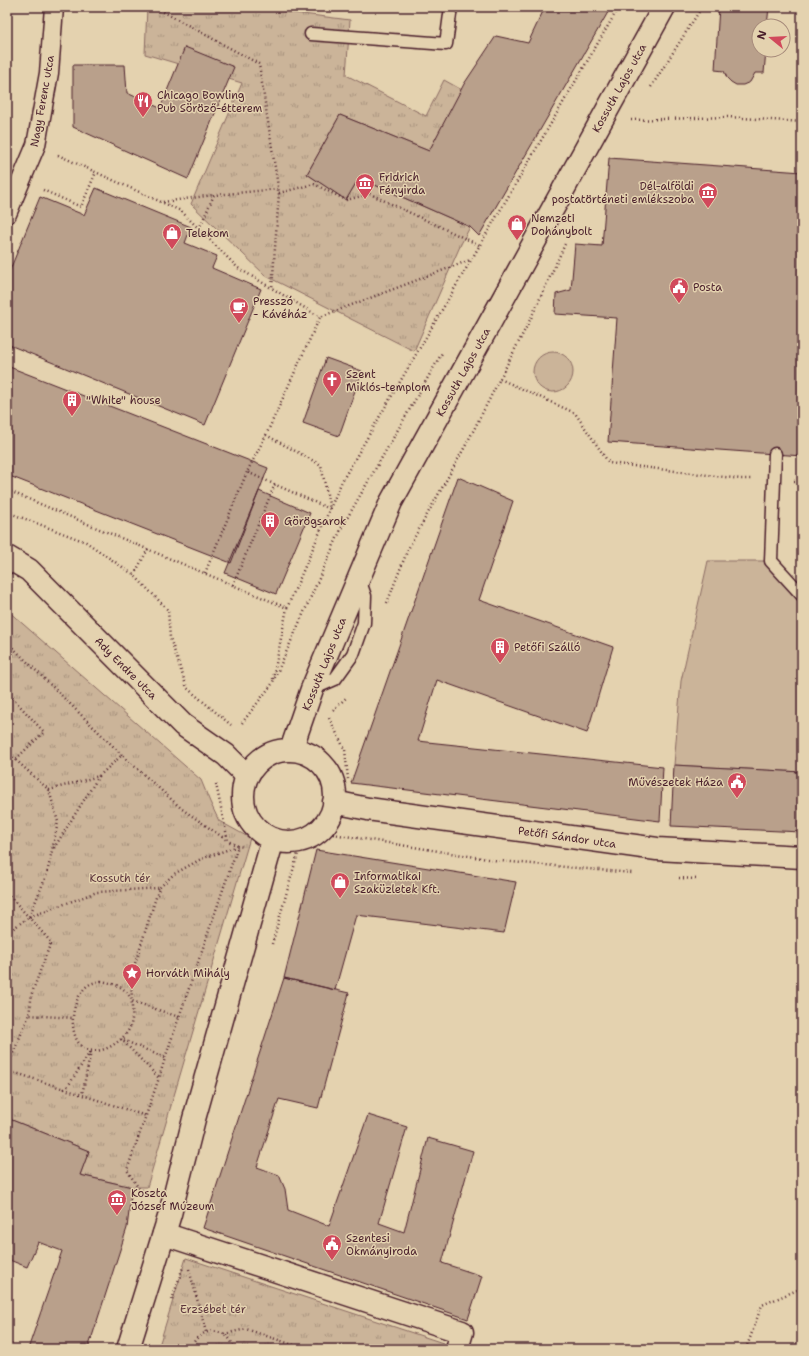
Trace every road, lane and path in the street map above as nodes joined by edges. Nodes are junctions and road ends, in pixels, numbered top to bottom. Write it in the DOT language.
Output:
graph roads {
  1 [pos="54,7"];
  2 [pos="157,7"];
  3 [pos="451,7"];
  4 [pos="619,7"];
  5 [pos="664,7"];
  6 [pos="702,7"];
  7 [pos="311,34"];
  8 [pos="650,88"];
  9 [pos="634,114"];
  10 [pos="802,122"];
  11 [pos="36,145"];
  12 [pos="96,172"];
  13 [pos="22,180"];
  14 [pos="278,189"];
  15 [pos="279,193"];
  16 [pos="214,195"];
  17 [pos="161,202"];
  18 [pos="7,214"];
  19 [pos="199,229"];
  20 [pos="567,240"];
  21 [pos="479,245"];
  22 [pos="471,260"];
  23 [pos="272,289"];
  24 [pos="320,317"];
  25 [pos="500,379"];
  26 [pos="266,435"];
  27 [pos="775,454"];
  28 [pos="247,472"];
  29 [pos="774,480"];
  30 [pos="802,481"];
  31 [pos="275,484"];
  32 [pos="7,490"];
  33 [pos="330,509"];
  34 [pos="7,512"];
  35 [pos="148,549"];
  36 [pos="7,557"];
  37 [pos="205,573"];
  38 [pos="134,575"];
  39 [pos="233,585"];
  40 [pos="802,595"];
  41 [pos="385,607"];
  42 [pos="287,608"];
  43 [pos="7,642"];
  44 [pos="7,692"];
  45 [pos="347,697"];
  46 [pos="332,711"];
  47 [pos="328,715"];
  48 [pos="242,723"];
  49 [pos="231,725"];
  50 [pos="291,750"];
  51 [pos="7,752"];
  52 [pos="122,755"];
  53 [pos="16,759"];
  54 [pos="99,776"];
  55 [pos="247,776"];
  56 [pos="216,784"];
  57 [pos="49,790"];
  58 [pos="340,803"];
  59 [pos="228,840"];
  60 [pos="271,845"];
  61 [pos="238,846"];
  62 [pos="52,850"];
  63 [pos="802,857"];
  64 [pos="159,888"];
  65 [pos="7,893"];
  66 [pos="28,916"];
  67 [pos="7,934"];
  68 [pos="132,1001"];
  69 [pos="28,1015"];
  70 [pos="179,1017"];
  71 [pos="73,1018"];
  72 [pos="121,1039"];
  73 [pos="91,1051"];
  74 [pos="164,1058"];
  75 [pos="7,1069"];
  76 [pos="159,1078"];
  77 [pos="64,1089"];
  78 [pos="82,1095"];
  79 [pos="146,1116"];
  80 [pos="172,1207"];
  81 [pos="164,1234"];
  82 [pos="184,1265"];
  83 [pos="188,1265"];
  84 [pos="802,1288"];
  85 [pos="170,1307"];
  86 [pos="206,1332"];
  87 [pos="224,1334"];
  88 [pos="128,1349"];
  89 [pos="191,1349"];
  90 [pos="234,1349"];
  91 [pos="305,1349"];
  92 [pos="457,1349"];
  93 [pos="746,1349"];
  1 -- 11 [label="street, Nagy Ferenc utca"];
  2 -- 14 [label="path"];
  3 -- 7 [label="lane"];
  4 -- 21 [label="path"];
  5 -- 50 [label="street, Kossuth Lajos utca"];
  6 -- 8 [label="path"];
  9 -- 10 [label="path"];
  11 -- 12 [label="path"];
  11 -- 13 [label="street, Nagy Ferenc utca"];
  12 -- 13 [label="path"];
  12 -- 17 [label="path"];
  13 -- 18 [label="street, Nagy Ferenc utca"];
  14 -- 15 [label="path"];
  14 -- 16 [label="path"];
  15 -- 21 [label="path"];
  15 -- 23 [label="path"];
  16 -- 17 [label="path"];
  16 -- 19 [label="path"];
  17 -- 19 [label="path"];
  19 -- 23 [label="path"];
  20 -- 25 [label="path"];
  21 -- 22 [label="path"];
  22 -- 24 [label="path"];
  22 -- 33 [label="path"];
  23 -- 24 [label="path"];
  24 -- 26 [label="path"];
  25 -- 29 [label="path"];
  25 -- 41 [label="path"];
  26 -- 28 [label="path"];
  26 -- 33 [label="path"];
  27 -- 29 [label="lane"];
  28 -- 31 [label="path"];
  28 -- 37 [label="path"];
  29 -- 30 [label="path"];
  29 -- 40 [label="lane"];
  31 -- 33 [label="path"];
  31 -- 39 [label="path"];
  32 -- 35 [label="path"];
  33 -- 42 [label="path"];
  34 -- 38 [label="path"];
  35 -- 37 [label="path"];
  35 -- 38 [label="path"];
  36 -- 55 [label="street, Ady Endre utca"];
  37 -- 39 [label="path"];
  38 -- 49 [label="path"];
  39 -- 42 [label="path"];
  42 -- 48 [label="path"];
  43 -- 52 [label="path"];
  44 -- 53 [label="path"];
  45 -- 46 [label="path"];
  47 -- 58 [label="path"];
  50 -- 55 [label="street"];
  50 -- 58 [label="street"];
  51 -- 53 [label="path"];
  52 -- 54 [label="path"];
  52 -- 59 [label="path"];
  53 -- 57 [label="path"];
  54 -- 57 [label="path"];
  54 -- 62 [label="path"];
  55 -- 60 [label="street"];
  56 -- 59 [label="path"];
  57 -- 62 [label="path"];
  58 -- 60 [label="street"];
  58 -- 60 [label="path"];
  58 -- 63 [label="street, Petőfi Sándor utca"];
  59 -- 61 [label="path"];
  60 -- 61 [label="path"];
  60 -- 80 [label="street"];
  61 -- 64 [label="path"];
  61 -- 70 [label="path"];
  62 -- 66 [label="path"];
  64 -- 66 [label="path"];
  64 -- 68 [label="path"];
  65 -- 66 [label="path"];
  66 -- 67 [label="path"];
  66 -- 69 [label="path"];
  68 -- 70 [label="path"];
  68 -- 71 [label="path"];
  68 -- 72 [label="path"];
  69 -- 71 [label="path"];
  69 -- 75 [label="path"];
  70 -- 74 [label="path"];
  71 -- 73 [label="path"];
  72 -- 73 [label="path"];
  72 -- 74 [label="path"];
  72 -- 76 [label="path"];
  73 -- 77 [label="path"];
  73 -- 78 [label="path"];
  74 -- 76 [label="path"];
  75 -- 77 [label="path"];
  76 -- 79 [label="path"];
  77 -- 78 [label="path"];
  78 -- 79 [label="path"];
  79 -- 80 [label="path"];
  80 -- 81 [label="street"];
  81 -- 88 [label="street"];
  81 -- 92 [label="street"];
  82 -- 85 [label="path"];
  83 -- 86 [label="path"];
  84 -- 93 [label="path"];
  86 -- 87 [label="path"];
  86 -- 89 [label="path"];
  87 -- 90 [label="path"];
  87 -- 91 [label="path"];
}
